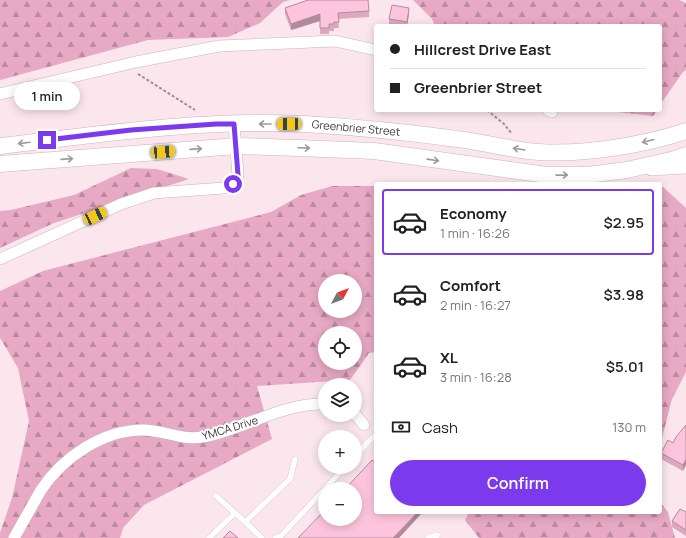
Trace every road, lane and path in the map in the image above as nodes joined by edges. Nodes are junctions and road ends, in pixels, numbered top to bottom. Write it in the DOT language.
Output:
graph roads {
  1 [pos="374,50"];
  2 [pos="124,64"];
  3 [pos="0,94"];
  4 [pos="196,111"];
  5 [pos="489,112"];
  6 [pos="234,124"];
  7 [pos="686,131"];
  8 [pos="0,146"];
  9 [pos="237,146"];
  10 [pos="524,149"];
  11 [pos="686,155"];
  12 [pos="0,164"];
  13 [pos="686,168"];
  14 [pos="606,172"];
  15 [pos="0,259"];
  16 [pos="318,404"];
  17 [pos="362,422"];
  18 [pos="364,425"];
  19 [pos="373,437"];
  20 [pos="362,449"];
  21 [pos="295,459"];
  22 [pos="339,474"];
  23 [pos="216,496"];
  24 [pos="235,513"];
  25 [pos="245,522"];
  26 [pos="438,535"];
  27 [pos="14,538"];
  28 [pos="209,538"];
  29 [pos="262,538"];
  30 [pos="275,538"];
  31 [pos="428,538"];
  1 -- 2 [label="street"];
  2 -- 3 [label="street"];
  2 -- 4 [label="path"];
  5 -- 10 [label="path"];
  6 -- 8 [label="main road, Greenbrier Street, one-way"];
  6 -- 9 [label="street"];
  10 -- 6 [label="main road, Greenbrier Street, one-way"];
  7 -- 10 [label="main road, Greenbrier Street, one-way"];
  12 -- 9 [label="main road, Greenbrier Street, one-way"];
  9 -- 14 [label="main road, Greenbrier Street, one-way"];
  9 -- 15 [label="street"];
  11 -- 14 [label="main road, Greenbrier Street"];
  13 -- 14 [label="street"];
  16 -- 27 [label="street, YMCA Drive"];
  17 -- 18 [label="street"];
  19 -- 20 [label="lane"];
  21 -- 25 [label="lane"];
  22 -- 30 [label="lane"];
  23 -- 24 [label="lane"];
  24 -- 25 [label="lane"];
  24 -- 28 [label="lane"];
  25 -- 29 [label="lane"];
  26 -- 31 [label="lane"];
}
